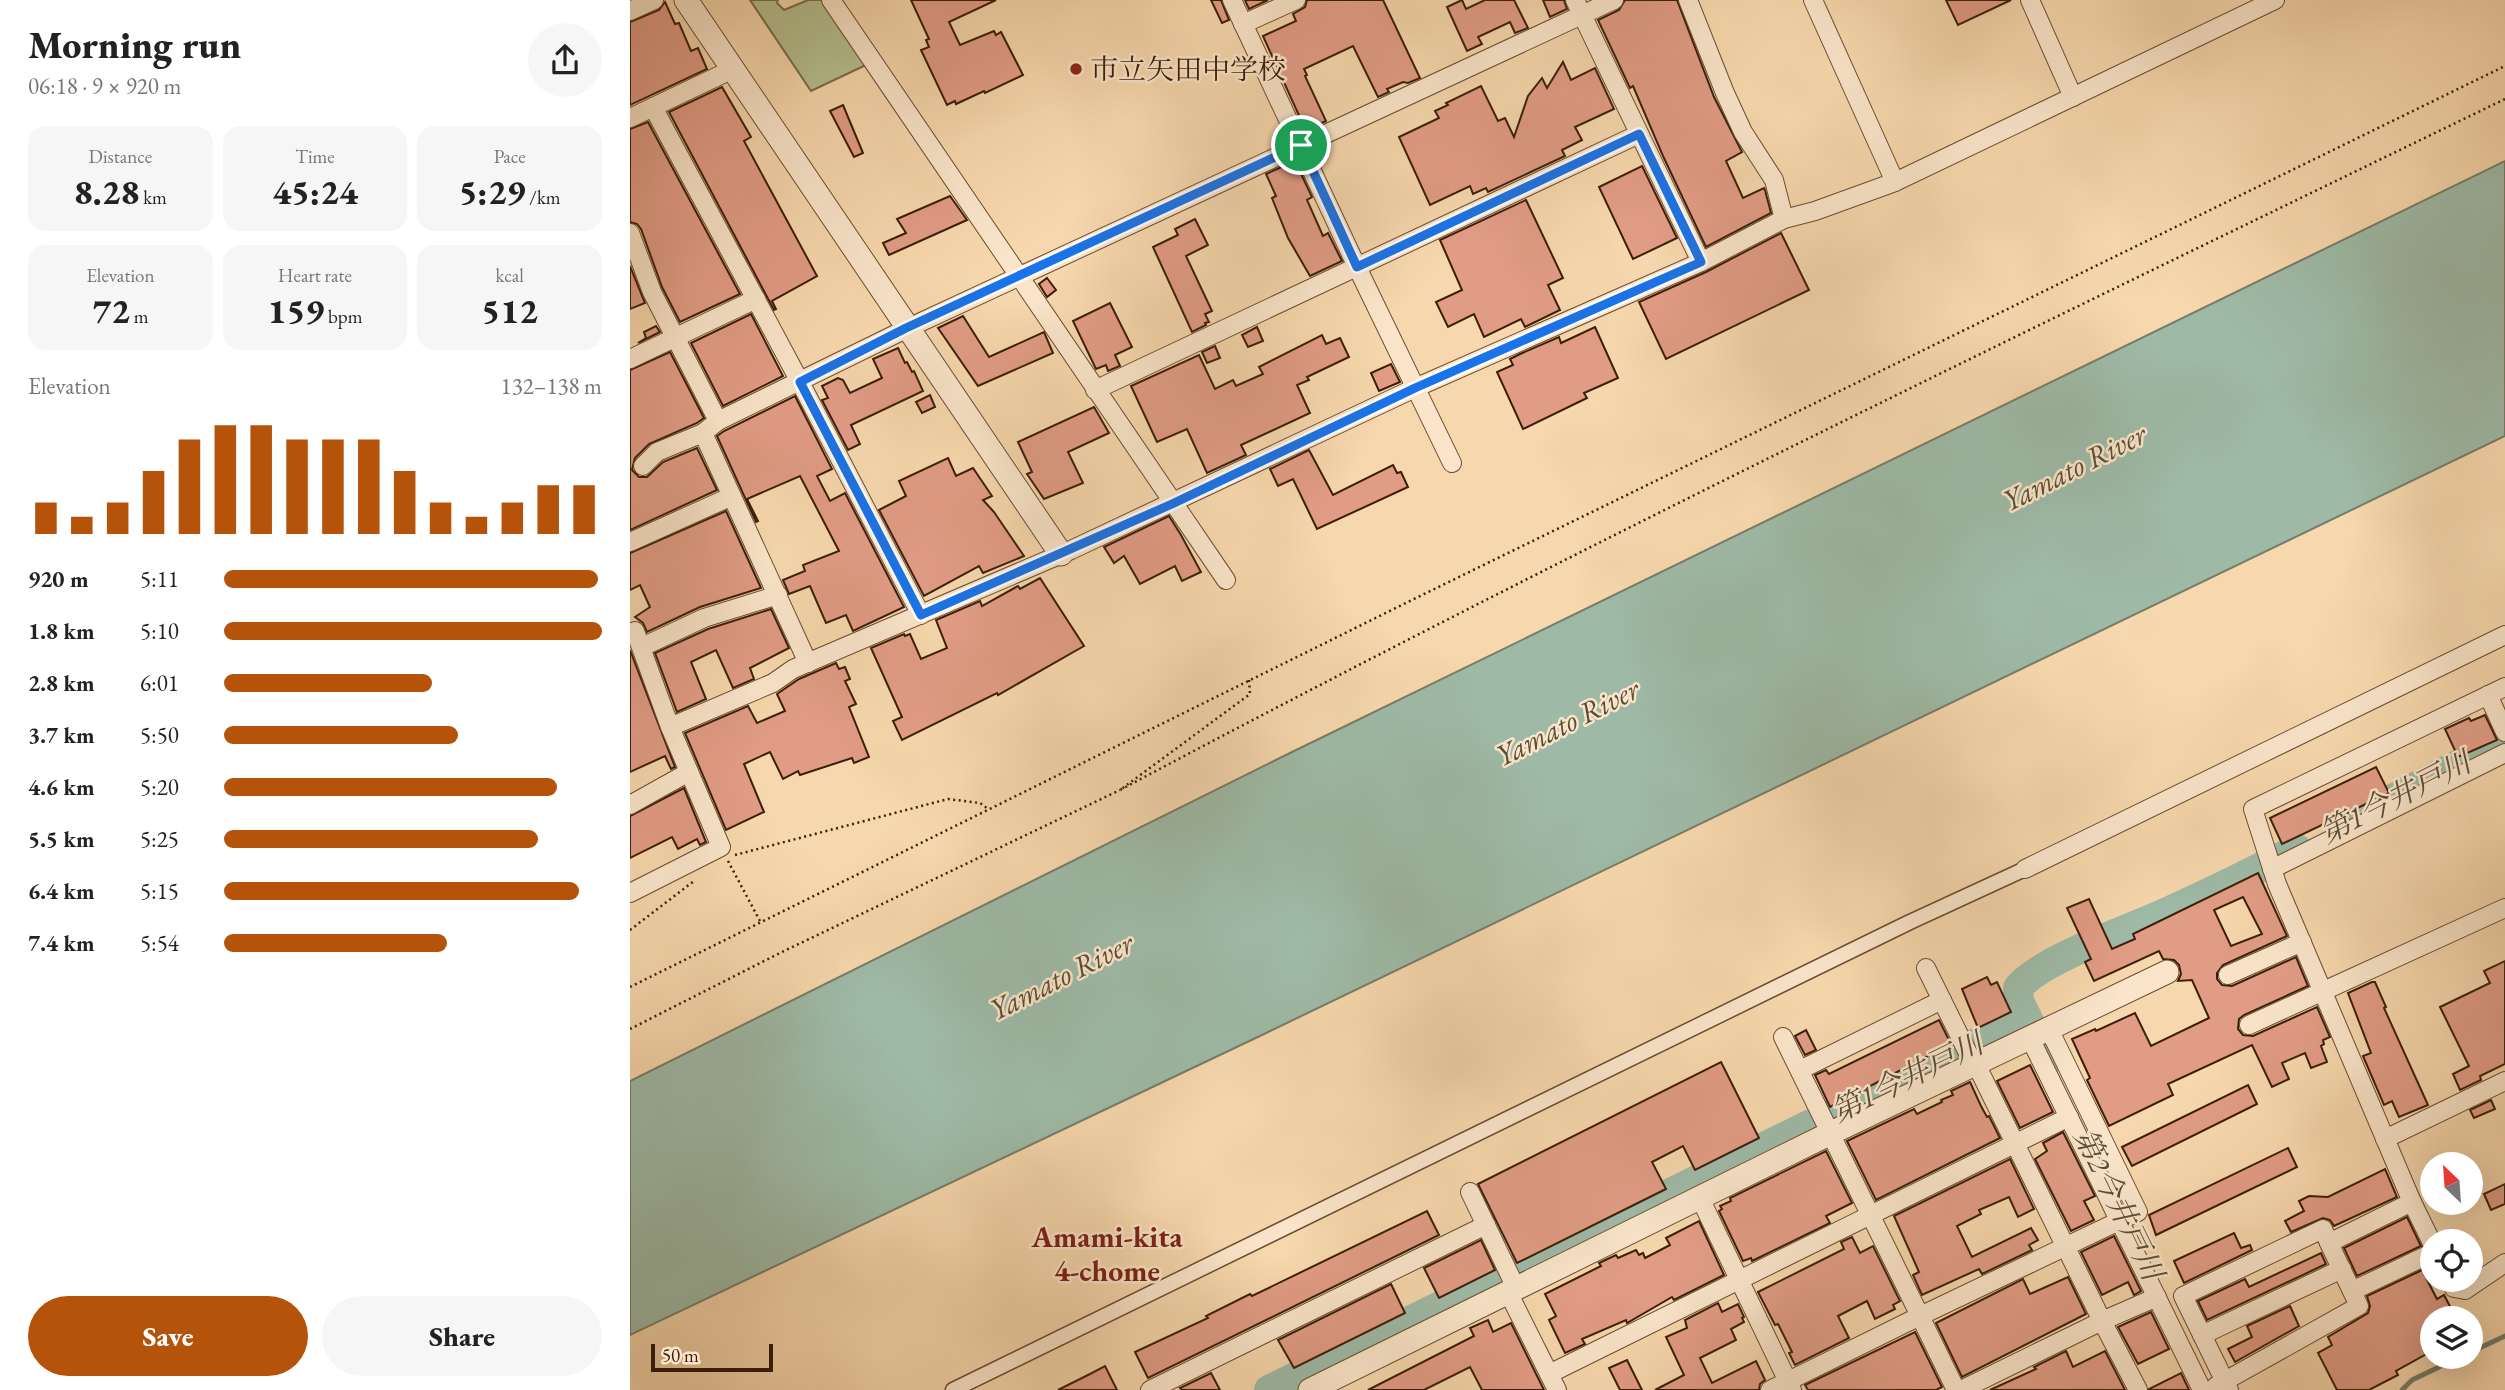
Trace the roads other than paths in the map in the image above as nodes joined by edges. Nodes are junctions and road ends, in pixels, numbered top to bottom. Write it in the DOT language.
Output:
graph roads {
  1 [pos="654,0"];
  2 [pos="686,0"];
  3 [pos="831,0"];
  4 [pos="1232,0"];
  5 [pos="1296,0"];
  6 [pos="1614,0"];
  7 [pos="1688,0"];
  8 [pos="1813,0"];
  9 [pos="2030,0"];
  10 [pos="2275,0"];
  11 [pos="1579,7"];
  12 [pos="630,11"];
  13 [pos="1243,24"];
  14 [pos="733,69"];
  15 [pos="2073,97"];
  16 [pos="653,107"];
  17 [pos="630,118"];
  18 [pos="1639,134"];
  19 [pos="1301,145"];
  20 [pos="1895,182"];
  21 [pos="1784,219"];
  22 [pos="630,233"];
  23 [pos="1701,262"];
  24 [pos="1357,267"];
  25 [pos="1018,277"];
  26 [pos="756,299"];
  27 [pos="906,328"];
  28 [pos="675,338"];
  29 [pos="630,359"];
  30 [pos="800,382"];
  31 [pos="1415,388"];
  32 [pos="1095,390"];
  33 [pos="718,421"];
  34 [pos="702,433"];
  35 [pos="1452,463"];
  36 [pos="643,466"];
  37 [pos="730,497"];
  38 [pos="1172,504"];
  39 [pos="630,542"];
  40 [pos="1061,554"];
  41 [pos="1226,580"];
  42 [pos="778,595"];
  43 [pos="921,615"];
  44 [pos="2505,635"];
  45 [pos="636,640"];
  46 [pos="808,663"];
  47 [pos="2505,687"];
  48 [pos="2488,696"];
  49 [pos="670,727"];
  50 [pos="2505,732"];
  51 [pos="2505,752"];
  52 [pos="689,772"];
  53 [pos="630,805"];
  54 [pos="2025,869"];
  55 [pos="2272,869"];
  56 [pos="630,893"];
  57 [pos="2505,908"];
  58 [pos="2302,942"];
  59 [pos="1926,968"];
  60 [pos="2167,972"];
  61 [pos="2228,975"];
  62 [pos="2323,992"];
  63 [pos="1942,1001"];
  64 [pos="2249,1025"];
  65 [pos="2040,1034"];
  66 [pos="1783,1037"];
  67 [pos="1975,1064"];
  68 [pos="1800,1071"];
  69 [pos="2505,1081"];
  70 [pos="2069,1117"];
  71 [pos="1831,1133"];
  72 [pos="2385,1139"];
  73 [pos="2016,1144"];
  74 [pos="1470,1192"];
  75 [pos="1700,1198"];
  76 [pos="2412,1202"];
  77 [pos="1871,1217"];
  78 [pos="2120,1221"];
  79 [pos="1486,1225"];
  80 [pos="2425,1229"];
  81 [pos="2329,1243"];
  82 [pos="2066,1247"];
  83 [pos="2420,1259"];
  84 [pos="2505,1263"];
  85 [pos="2342,1269"];
  86 [pos="2483,1278"];
  87 [pos="1740,1281"];
  88 [pos="1513,1289"];
  89 [pos="2352,1291"];
  90 [pos="2157,1297"];
  91 [pos="1920,1316"];
  92 [pos="2102,1321"];
  93 [pos="2202,1335"];
  94 [pos="1553,1382"];
  95 [pos="1790,1386"];
  96 [pos="2227,1386"];
  97 [pos="1162,1387"];
  98 [pos="953,1390"];
  99 [pos="1310,1390"];
  100 [pos="1770,1390"];
  101 [pos="1958,1390"];
  102 [pos="2138,1390"];
  103 [pos="2205,1390"];
  1 -- 12 [label="street"];
  2 -- 14 [label="street"];
  3 -- 25 [label="street"];
  4 -- 13 [label="street"];
  5 -- 13 [label="street"];
  6 -- 11 [label="street"];
  7 -- 21 [label="street"];
  8 -- 20 [label="street"];
  9 -- 15 [label="street"];
  10 -- 15 [label="street"];
  11 -- 18 [label="street"];
  11 -- 19 [label="street"];
  13 -- 19 [label="street"];
  14 -- 16 [label="street"];
  14 -- 27 [label="street"];
  15 -- 20 [label="street"];
  16 -- 17 [label="street"];
  16 -- 26 [label="street"];
  18 -- 23 [label="street"];
  18 -- 24 [label="street"];
  19 -- 24 [label="street"];
  19 -- 25 [label="street"];
  20 -- 21 [label="street"];
  21 -- 23 [label="street"];
  22 -- 28 [label="street"];
  23 -- 31 [label="street"];
  24 -- 31 [label="street"];
  24 -- 32 [label="street"];
  25 -- 27 [label="street"];
  25 -- 32 [label="street"];
  26 -- 28 [label="street"];
  26 -- 30 [label="street"];
  27 -- 30 [label="street"];
  27 -- 40 [label="street"];
  28 -- 29 [label="street"];
  28 -- 33 [label="street"];
  30 -- 33 [label="street"];
  30 -- 43 [label="street"];
  31 -- 35 [label="street"];
  31 -- 38 [label="street"];
  32 -- 38 [label="street"];
  33 -- 34 [label="street"];
  34 -- 36 [label="street"];
  34 -- 37 [label="street"];
  37 -- 39 [label="street"];
  37 -- 42 [label="street"];
  38 -- 40 [label="street"];
  38 -- 41 [label="street"];
  40 -- 43 [label="street"];
  42 -- 45 [label="street"];
  42 -- 46 [label="street"];
  43 -- 46 [label="street"];
  44 -- 54 [label="street"];
  45 -- 49 [label="street"];
  46 -- 49 [label="street"];
  47 -- 48 [label="street"];
  48 -- 50 [label="street"];
  48 -- 55 [label="street"];
  49 -- 52 [label="street"];
  51 -- 55 [label="street"];
  52 -- 53 [label="street"];
  52 -- 56 [label="street"];
  54 -- 98 [label="street"];
  55 -- 58 [label="street"];
  57 -- 62 [label="street"];
  58 -- 61 [label="street"];
  58 -- 62 [label="street"];
  59 -- 63 [label="street"];
  60 -- 65 [label="street"];
  62 -- 64 [label="street"];
  62 -- 72 [label="street"];
  63 -- 67 [label="street"];
  63 -- 68 [label="street"];
  65 -- 67 [label="street"];
  65 -- 70 [label="street"];
  65 -- 78 [label="street"];
  66 -- 68 [label="street"];
  67 -- 71 [label="street"];
  67 -- 73 [label="street"];
  68 -- 71 [label="street"];
  69 -- 72 [label="street"];
  70 -- 73 [label="street"];
  70 -- 78 [label="street"];
  71 -- 75 [label="street"];
  71 -- 77 [label="street"];
  72 -- 76 [label="street"];
  73 -- 77 [label="street"];
  73 -- 82 [label="street"];
  74 -- 79 [label="street"];
  75 -- 87 [label="street"];
  75 -- 88 [label="street"];
  76 -- 80 [label="street"];
  76 -- 81 [label="street"];
  77 -- 87 [label="street"];
  77 -- 91 [label="street"];
  78 -- 82 [label="street"];
  78 -- 90 [label="street"];
  79 -- 88 [label="street"];
  79 -- 97 [label="street"];
  81 -- 85 [label="street"];
  81 -- 93 [label="street"];
  82 -- 91 [label="street"];
  82 -- 92 [label="street"];
  83 -- 89 [label="street"];
  84 -- 86 [label="street"];
  85 -- 89 [label="street"];
  85 -- 93 [label="street"];
  87 -- 94 [label="street"];
  87 -- 95 [label="street"];
  88 -- 94 [label="street"];
  88 -- 99 [label="street"];
  89 -- 96 [label="street"];
  90 -- 92 [label="street"];
  90 -- 103 [label="street"];
  91 -- 95 [label="street"];
  91 -- 101 [label="street"];
  92 -- 101 [label="street"];
  92 -- 102 [label="street"];
  93 -- 96 [label="street"];
  95 -- 100 [label="street"];
  96 -- 103 [label="street"];
}
